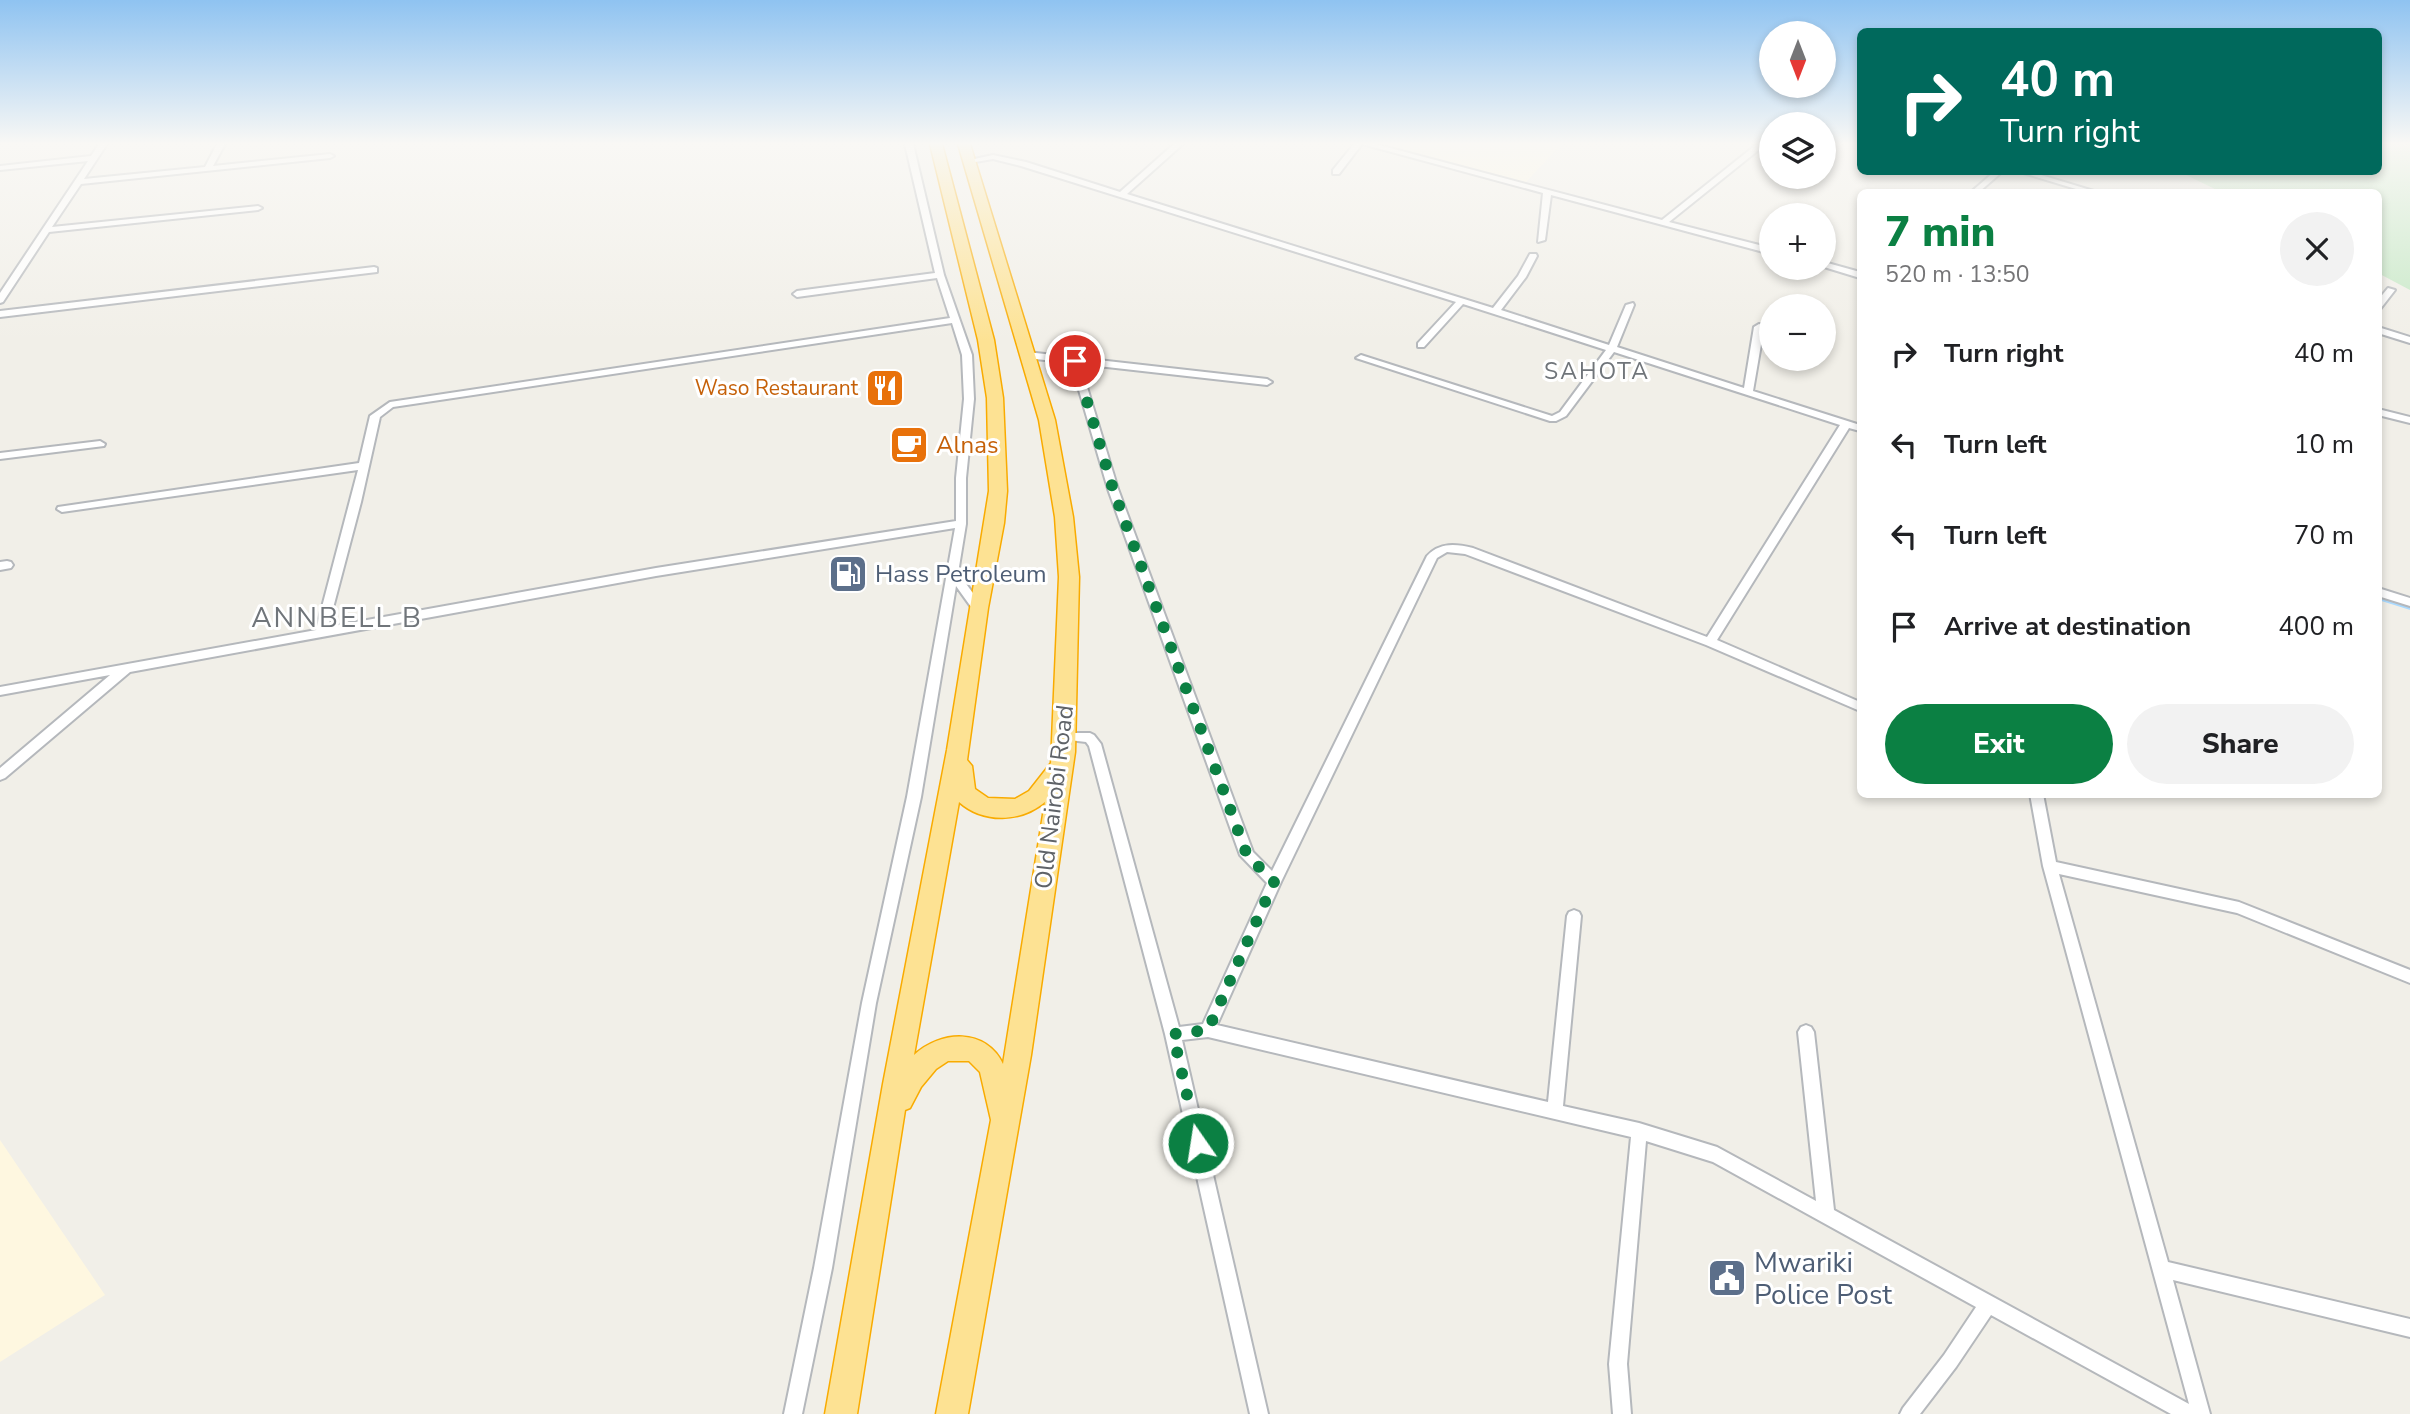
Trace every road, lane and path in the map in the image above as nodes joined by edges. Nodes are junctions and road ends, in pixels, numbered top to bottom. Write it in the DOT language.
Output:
graph roads {
  1 [pos="59,210"];
  2 [pos="239,210"];
  3 [pos="924,210"];
  4 [pos="953,210"];
  5 [pos="983,210"];
  6 [pos="1170,210"];
  7 [pos="1545,210"];
  8 [pos="1617,210"];
  9 [pos="1679,210"];
  10 [pos="1664,222"];
  11 [pos="46,230"];
  12 [pos="1541,240"];
  13 [pos="1759,248"];
  14 [pos="1533,256"];
  15 [pos="1836,268"];
  16 [pos="374,270"];
  17 [pos="1857,274"];
  18 [pos="940,275"];
  19 [pos="16,276"];
  20 [pos="0,278"];
  21 [pos="2391,290"];
  22 [pos="797,293"];
  23 [pos="0,300"];
  24 [pos="1462,300"];
  25 [pos="2382,301"];
  26 [pos="1630,304"];
  27 [pos="1495,311"];
  28 [pos="0,314"];
  29 [pos="955,320"];
  30 [pos="1759,327"];
  31 [pos="2382,331"];
  32 [pos="2410,340"];
  33 [pos="1421,345"];
  34 [pos="1612,348"];
  35 [pos="1027,355"];
  36 [pos="1361,358"];
  37 [pos="1075,361"];
  38 [pos="1267,382"];
  39 [pos="1748,391"];
  40 [pos="2382,413"];
  41 [pos="2410,420"];
  42 [pos="1846,424"];
  43 [pos="1857,427"];
  44 [pos="100,444"];
  45 [pos="0,456"];
  46 [pos="362,466"];
  47 [pos="62,509"];
  48 [pos="961,524"];
  49 [pos="952,573"];
  50 [pos="2382,593"];
  51 [pos="2410,602"];
  52 [pos="978,608"];
  53 [pos="321,632"];
  54 [pos="1710,642"];
  55 [pos="128,666"];
  56 [pos="0,691"];
  57 [pos="1857,706"];
  58 [pos="1064,744"];
  59 [pos="958,750"];
  60 [pos="0,775"];
  61 [pos="2037,798"];
  62 [pos="2050,866"];
  63 [pos="1274,882"];
  64 [pos="1574,916"];
  65 [pos="2410,977"];
  66 [pos="1208,1030"];
  67 [pos="1807,1032"];
  68 [pos="1173,1034"];
  69 [pos="1555,1112"];
  70 [pos="1003,1125"];
  71 [pos="889,1131"];
  72 [pos="1639,1132"];
  73 [pos="1826,1215"];
  74 [pos="2162,1269"];
  75 [pos="1988,1304"];
  76 [pos="2410,1328"];
  77 [pos="793,1414"];
  78 [pos="841,1414"];
  79 [pos="952,1414"];
  80 [pos="1259,1414"];
  81 [pos="1622,1414"];
  82 [pos="1909,1414"];
  83 [pos="2189,1414"];
  84 [pos="2201,1414"];
  1 -- 11 [label="street"];
  2 -- 11 [label="street"];
  3 -- 18 [label="street"];
  4 -- 52 [label="highway"];
  5 -- 35 [label="highway, Old Nairobi Road"];
  6 -- 24 [label="street"];
  7 -- 12 [label="street"];
  8 -- 10 [label="street"];
  9 -- 10 [label="street"];
  10 -- 13 [label="street"];
  11 -- 19 [label="street"];
  14 -- 27 [label="street"];
  15 -- 17 [label="street"];
  16 -- 28 [label="street"];
  18 -- 22 [label="street"];
  18 -- 29 [label="street"];
  19 -- 20 [label="street"];
  19 -- 23 [label="street"];
  21 -- 25 [label="street"];
  24 -- 27 [label="street"];
  24 -- 33 [label="street"];
  26 -- 34 [label="street"];
  27 -- 34 [label="street"];
  29 -- 46 [label="street"];
  29 -- 48 [label="street"];
  30 -- 39 [label="street"];
  31 -- 32 [label="street"];
  34 -- 36 [label="street"];
  34 -- 39 [label="street"];
  35 -- 37 [label="street"];
  35 -- 58 [label="highway, Old Nairobi Road"];
  37 -- 38 [label="street"];
  37 -- 63 [label="street"];
  39 -- 42 [label="street"];
  40 -- 41 [label="street"];
  42 -- 43 [label="street"];
  42 -- 54 [label="street"];
  44 -- 45 [label="street"];
  46 -- 47 [label="street"];
  46 -- 53 [label="street"];
  48 -- 49 [label="street"];
  48 -- 53 [label="street"];
  49 -- 52 [label="street"];
  49 -- 77 [label="street"];
  50 -- 51 [label="street"];
  52 -- 59 [label="highway"];
  53 -- 55 [label="street"];
  54 -- 57 [label="street"];
  54 -- 63 [label="street"];
  55 -- 56 [label="street"];
  55 -- 60 [label="street"];
  58 -- 59 [label="highway"];
  58 -- 68 [label="street"];
  58 -- 70 [label="highway, Old Nairobi Road"];
  59 -- 71 [label="highway"];
  61 -- 62 [label="street"];
  62 -- 65 [label="street"];
  62 -- 74 [label="street"];
  63 -- 66 [label="street"];
  64 -- 69 [label="street"];
  66 -- 68 [label="street"];
  66 -- 69 [label="street"];
  67 -- 73 [label="street"];
  68 -- 80 [label="street"];
  69 -- 72 [label="street"];
  70 -- 71 [label="highway"];
  70 -- 79 [label="highway, Old Nairobi Road"];
  71 -- 78 [label="highway"];
  72 -- 73 [label="street"];
  72 -- 81 [label="street"];
  73 -- 75 [label="street"];
  74 -- 76 [label="street"];
  74 -- 84 [label="street"];
  75 -- 82 [label="street"];
  75 -- 83 [label="street"];
}
